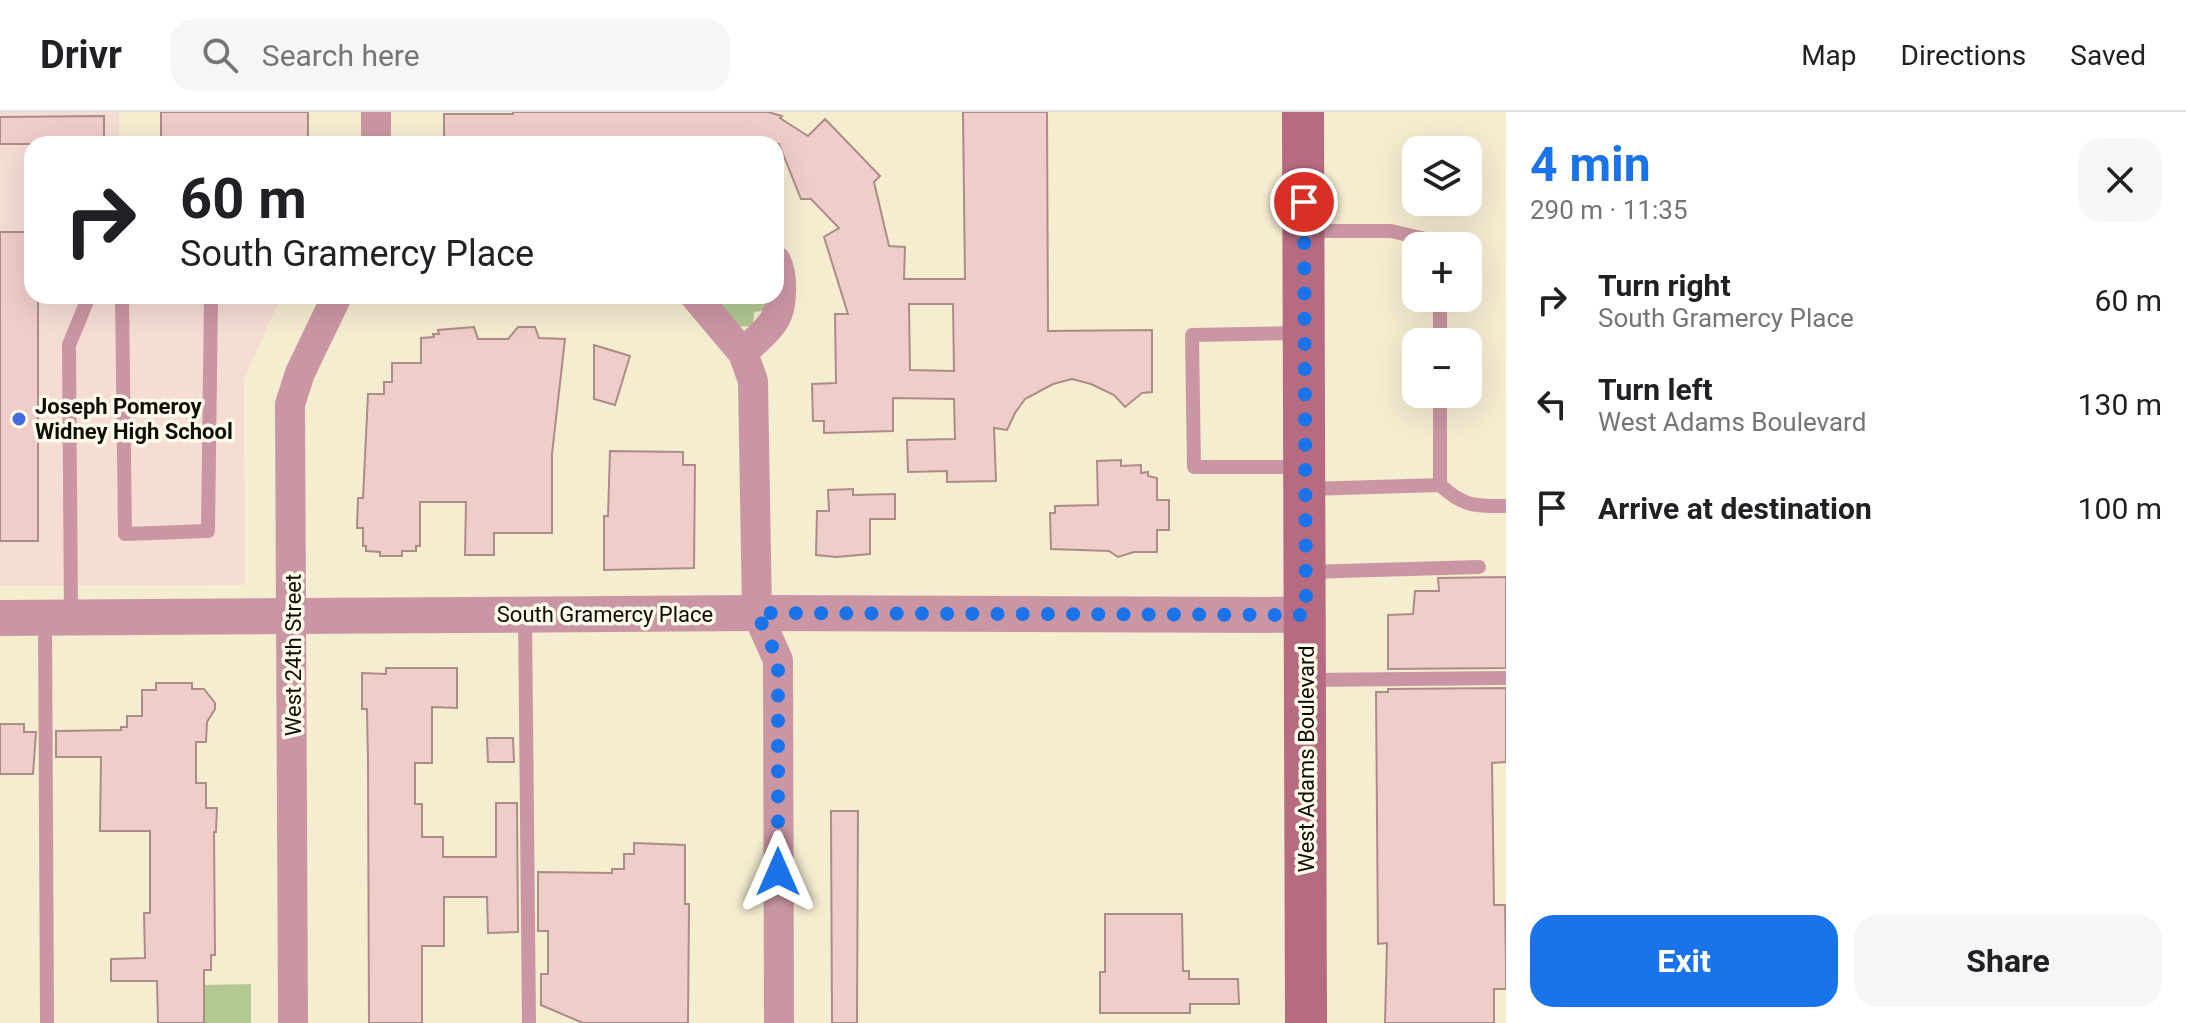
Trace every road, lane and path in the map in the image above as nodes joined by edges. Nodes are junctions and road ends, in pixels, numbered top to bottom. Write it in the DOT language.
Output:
graph roads {
  1 [pos="376,112"];
  2 [pos="1303,112"];
  3 [pos="376,136"];
  4 [pos="1304,231"];
  5 [pos="1402,234"];
  6 [pos="86,304"];
  7 [pos="122,304"];
  8 [pos="211,304"];
  9 [pos="333,304"];
  10 [pos="702,304"];
  11 [pos="779,304"];
  12 [pos="1304,333"];
  13 [pos="743,353"];
  14 [pos="1440,408"];
  15 [pos="1305,478"];
  16 [pos="1440,485"];
  17 [pos="1506,506"];
  18 [pos="1479,567"];
  19 [pos="1306,572"];
  20 [pos="757,613"];
  21 [pos="525,615"];
  22 [pos="1306,615"];
  23 [pos="293,616"];
  24 [pos="0,618"];
  25 [pos="58,618"];
  26 [pos="1506,678"];
  27 [pos="1306,680"];
  28 [pos="47,1023"];
  29 [pos="293,1023"];
  30 [pos="529,1023"];
  31 [pos="779,1023"];
  32 [pos="1306,1023"];
  1 -- 3 [label="street"];
  2 -- 4 [label="main road, West Adams Boulevard"];
  4 -- 5 [label="lane"];
  4 -- 12 [label="main road, West Adams Boulevard"];
  6 -- 25 [label="lane"];
  7 -- 8 [label="lane"];
  9 -- 23 [label="street, West 24th Street"];
  10 -- 13 [label="street"];
  11 -- 13 [label="street"];
  12 -- 15 [label="main road, West Adams Boulevard"];
  12 -- 15 [label="lane"];
  13 -- 20 [label="street"];
  14 -- 16 [label="lane"];
  15 -- 16 [label="lane"];
  15 -- 19 [label="main road, West Adams Boulevard"];
  16 -- 17 [label="lane"];
  18 -- 19 [label="lane"];
  19 -- 22 [label="main road, West Adams Boulevard"];
  20 -- 21 [label="street, South Gramercy Place"];
  20 -- 22 [label="street, South Gramercy Place"];
  20 -- 31 [label="street"];
  21 -- 23 [label="street, South Gramercy Place"];
  21 -- 30 [label="lane"];
  22 -- 27 [label="main road, West Adams Boulevard"];
  23 -- 25 [label="street, South Gramercy Place"];
  23 -- 29 [label="street, West 24th Street"];
  24 -- 25 [label="street, South Gramercy Place"];
  25 -- 28 [label="lane"];
  26 -- 27 [label="lane"];
  27 -- 32 [label="main road, West Adams Boulevard"];
}
